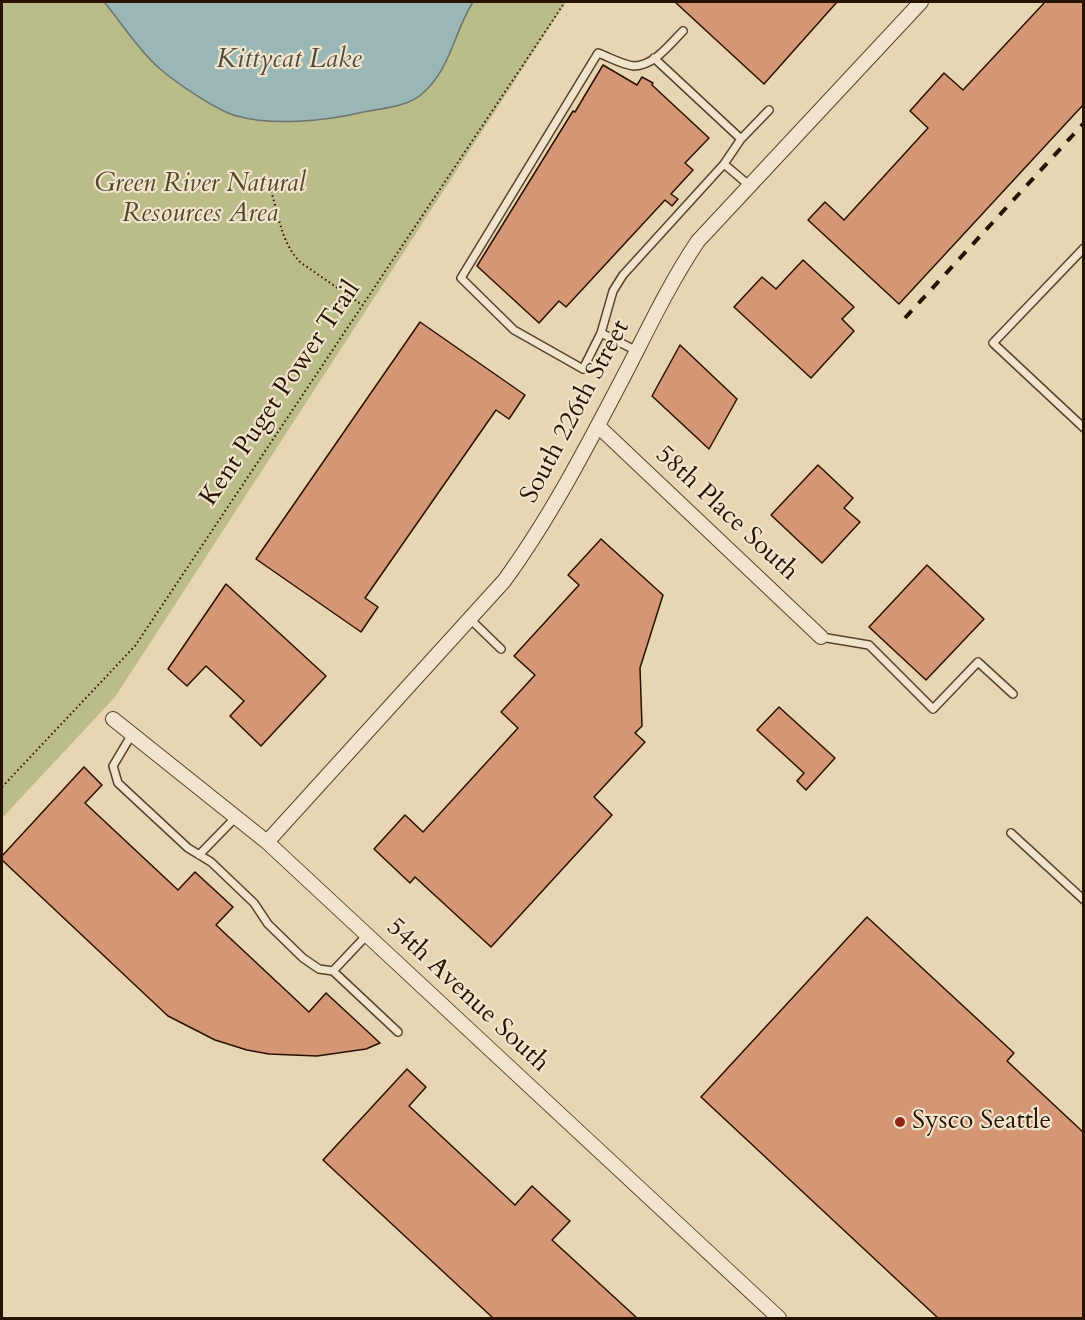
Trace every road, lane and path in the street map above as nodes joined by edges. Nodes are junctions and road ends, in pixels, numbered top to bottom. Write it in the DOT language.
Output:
graph roads {
  1 [pos="565,2"];
  2 [pos="921,2"];
  3 [pos="683,31"];
  4 [pos="654,58"];
  5 [pos="769,110"];
  6 [pos="741,139"];
  7 [pos="724,164"];
  8 [pos="750,186"];
  9 [pos="271,191"];
  10 [pos="1083,248"];
  11 [pos="362,305"];
  12 [pos="602,333"];
  13 [pos="637,351"];
  14 [pos="598,426"];
  15 [pos="1083,428"];
  16 [pos="470,620"];
  17 [pos="821,637"];
  18 [pos="501,649"];
  19 [pos="1013,694"];
  20 [pos="113,719"];
  21 [pos="132,734"];
  22 [pos="2,787"];
  23 [pos="236,817"];
  24 [pos="1011,833"];
  25 [pos="267,842"];
  26 [pos="199,855"];
  27 [pos="1083,900"];
  28 [pos="367,935"];
  29 [pos="333,971"];
  30 [pos="398,1032"];
  31 [pos="779,1318"];
  1 -- 11 [label="path, Kent Puget Power Trail"];
  2 -- 8 [label="street, South 226th Street"];
  3 -- 4 [label="lane"];
  4 -- 6 [label="lane"];
  4 -- 12 [label="lane"];
  5 -- 6 [label="lane"];
  6 -- 7 [label="lane"];
  7 -- 8 [label="lane"];
  7 -- 12 [label="lane"];
  8 -- 13 [label="street, South 226th Street"];
  9 -- 11 [label="path"];
  10 -- 15 [label="lane"];
  11 -- 22 [label="path, Kent Puget Power Trail"];
  12 -- 13 [label="lane"];
  13 -- 14 [label="street, South 226th Street"];
  14 -- 16 [label="street, South 226th Street"];
  14 -- 17 [label="street, 58th Place South"];
  16 -- 18 [label="lane"];
  16 -- 25 [label="street, South 226th Street"];
  17 -- 19 [label="lane"];
  20 -- 21 [label="street, 54th Avenue South"];
  21 -- 23 [label="street, 54th Avenue South"];
  21 -- 26 [label="lane"];
  23 -- 25 [label="street, 54th Avenue South"];
  23 -- 26 [label="lane"];
  24 -- 27 [label="lane"];
  25 -- 28 [label="street, 54th Avenue South"];
  26 -- 29 [label="lane"];
  28 -- 29 [label="lane"];
  28 -- 31 [label="street, 54th Avenue South"];
  29 -- 30 [label="lane"];
}
